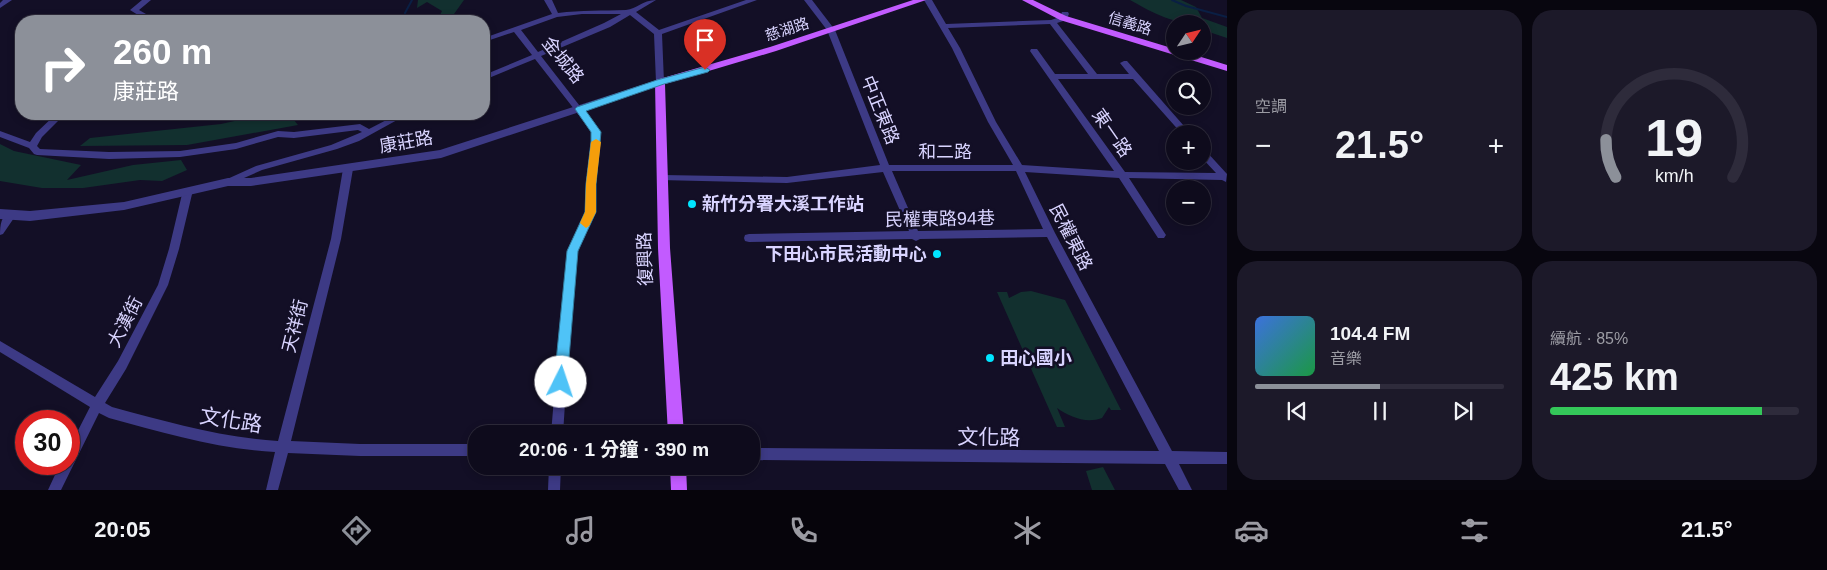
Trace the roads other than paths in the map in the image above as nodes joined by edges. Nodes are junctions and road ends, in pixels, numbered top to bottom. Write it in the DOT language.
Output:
graph roads {
  1 [pos="7,0"];
  2 [pos="147,0"];
  3 [pos="548,0"];
  4 [pos="652,0"];
  5 [pos="752,0"];
  6 [pos="808,0"];
  7 [pos="922,0"];
  8 [pos="928,0"];
  9 [pos="1026,0"];
  10 [pos="1034,0"];
  11 [pos="0,6"];
  12 [pos="631,12"];
  13 [pos="141,15"];
  14 [pos="556,15"];
  15 [pos="1064,16"];
  16 [pos="1052,22"];
  17 [pos="943,26"];
  18 [pos="516,29"];
  19 [pos="831,30"];
  20 [pos="658,33"];
  21 [pos="490,38"];
  22 [pos="1166,45"];
  23 [pos="1034,52"];
  24 [pos="537,56"];
  25 [pos="1211,59"];
  26 [pos="1124,63"];
  27 [pos="1227,64"];
  28 [pos="1227,68"];
  29 [pos="490,76"];
  30 [pos="1136,76"];
  31 [pos="1053,77"];
  32 [pos="1095,77"];
  33 [pos="660,82"];
  34 [pos="580,109"];
  35 [pos="55,120"];
  36 [pos="392,120"];
  37 [pos="1179,125"];
  38 [pos="368,132"];
  39 [pos="0,134"];
  40 [pos="32,146"];
  41 [pos="1211,162"];
  42 [pos="886,168"];
  43 [pos="1019,168"];
  44 [pos="348,169"];
  45 [pos="1122,176"];
  46 [pos="663,178"];
  47 [pos="1226,178"];
  48 [pos="228,182"];
  49 [pos="188,190"];
  50 [pos="5,215"];
  51 [pos="0,231"];
  52 [pos="1050,233"];
  53 [pos="1161,235"];
  54 [pos="916,236"];
  55 [pos="749,238"];
  56 [pos="0,346"];
  57 [pos="97,405"];
  58 [pos="558,425"];
  59 [pos="675,425"];
  60 [pos="80,438"];
  61 [pos="285,447"];
  62 [pos="468,450"];
  63 [pos="760,454"];
  64 [pos="1169,458"];
  65 [pos="1227,458"];
  66 [pos="62,475"];
  67 [pos="555,475"];
  68 [pos="678,475"];
  69 [pos="54,490"];
  70 [pos="272,490"];
  71 [pos="554,490"];
  72 [pos="679,490"];
  73 [pos="1186,490"];
  1 -- 11 [label="street"];
  2 -- 13 [label="street"];
  3 -- 14 [label="street"];
  4 -- 12 [label="street"];
  5 -- 20 [label="street"];
  6 -- 19 [label="street, 中正東路"];
  7 -- 19 [label="main road, 慈湖路"];
  8 -- 17 [label="street, 民權東路"];
  9 -- 15 [label="main road, 信義路"];
  10 -- 15 [label="main road, 信義路"];
  12 -- 14 [label="street"];
  12 -- 20 [label="street"];
  12 -- 24 [label="street"];
  14 -- 18 [label="street"];
  15 -- 16 [label="street"];
  15 -- 22 [label="main road, 信義路"];
  15 -- 28 [label="main road, 信義路"];
  16 -- 17 [label="street"];
  16 -- 32 [label="street"];
  17 -- 43 [label="street, 民權東路"];
  18 -- 21 [label="street"];
  18 -- 24 [label="street, 金城路"];
  19 -- 33 [label="main road, 慈湖路"];
  19 -- 42 [label="street, 中正東路"];
  20 -- 33 [label="street"];
  23 -- 31 [label="street, 東一路"];
  24 -- 29 [label="street"];
  24 -- 34 [label="street, 金城路"];
  25 -- 27 [label="main road"];
  26 -- 30 [label="street"];
  30 -- 32 [label="street"];
  30 -- 37 [label="street"];
  31 -- 32 [label="street"];
  31 -- 45 [label="street, 東一路"];
  33 -- 34 [label="street, 康莊路"];
  33 -- 46 [label="main road, 復興路"];
  34 -- 44 [label="street, 康莊路"];
  34 -- 58 [label="street, 金城路"];
  35 -- 40 [label="street"];
  36 -- 38 [label="street"];
  38 -- 40 [label="street"];
  38 -- 48 [label="street"];
  39 -- 40 [label="street"];
  41 -- 47 [label="street"];
  42 -- 43 [label="street, 和二路"];
  42 -- 46 [label="street, 和二路"];
  42 -- 54 [label="street, 中正東路"];
  43 -- 45 [label="street, 和二路"];
  43 -- 52 [label="street, 民權東路"];
  44 -- 48 [label="street, 康莊路"];
  44 -- 61 [label="street, 天祥街"];
  45 -- 47 [label="street, 和二路"];
  45 -- 53 [label="street, 東一路"];
  46 -- 59 [label="main road, 復興路"];
  48 -- 49 [label="street, 康莊路"];
  49 -- 50 [label="street, 康莊路"];
  49 -- 57 [label="street, 大漢街"];
  50 -- 51 [label="street"];
  52 -- 54 [label="street, 民權東路94巷"];
  52 -- 64 [label="street, 民權東路"];
  54 -- 55 [label="street, 民權東路94巷"];
  56 -- 57 [label="street, 文化路"];
  57 -- 60 [label="street, 大漢街"];
  57 -- 61 [label="street, 文化路"];
  61 -- 62 [label="street, 文化路"];
  61 -- 70 [label="street, 天祥街"];
  63 -- 64 [label="street, 文化路"];
  64 -- 65 [label="street, 文化路"];
  64 -- 73 [label="street, 民權東路"];
  66 -- 69 [label="street"];
  67 -- 71 [label="street"];
  68 -- 72 [label="main road"];
}
